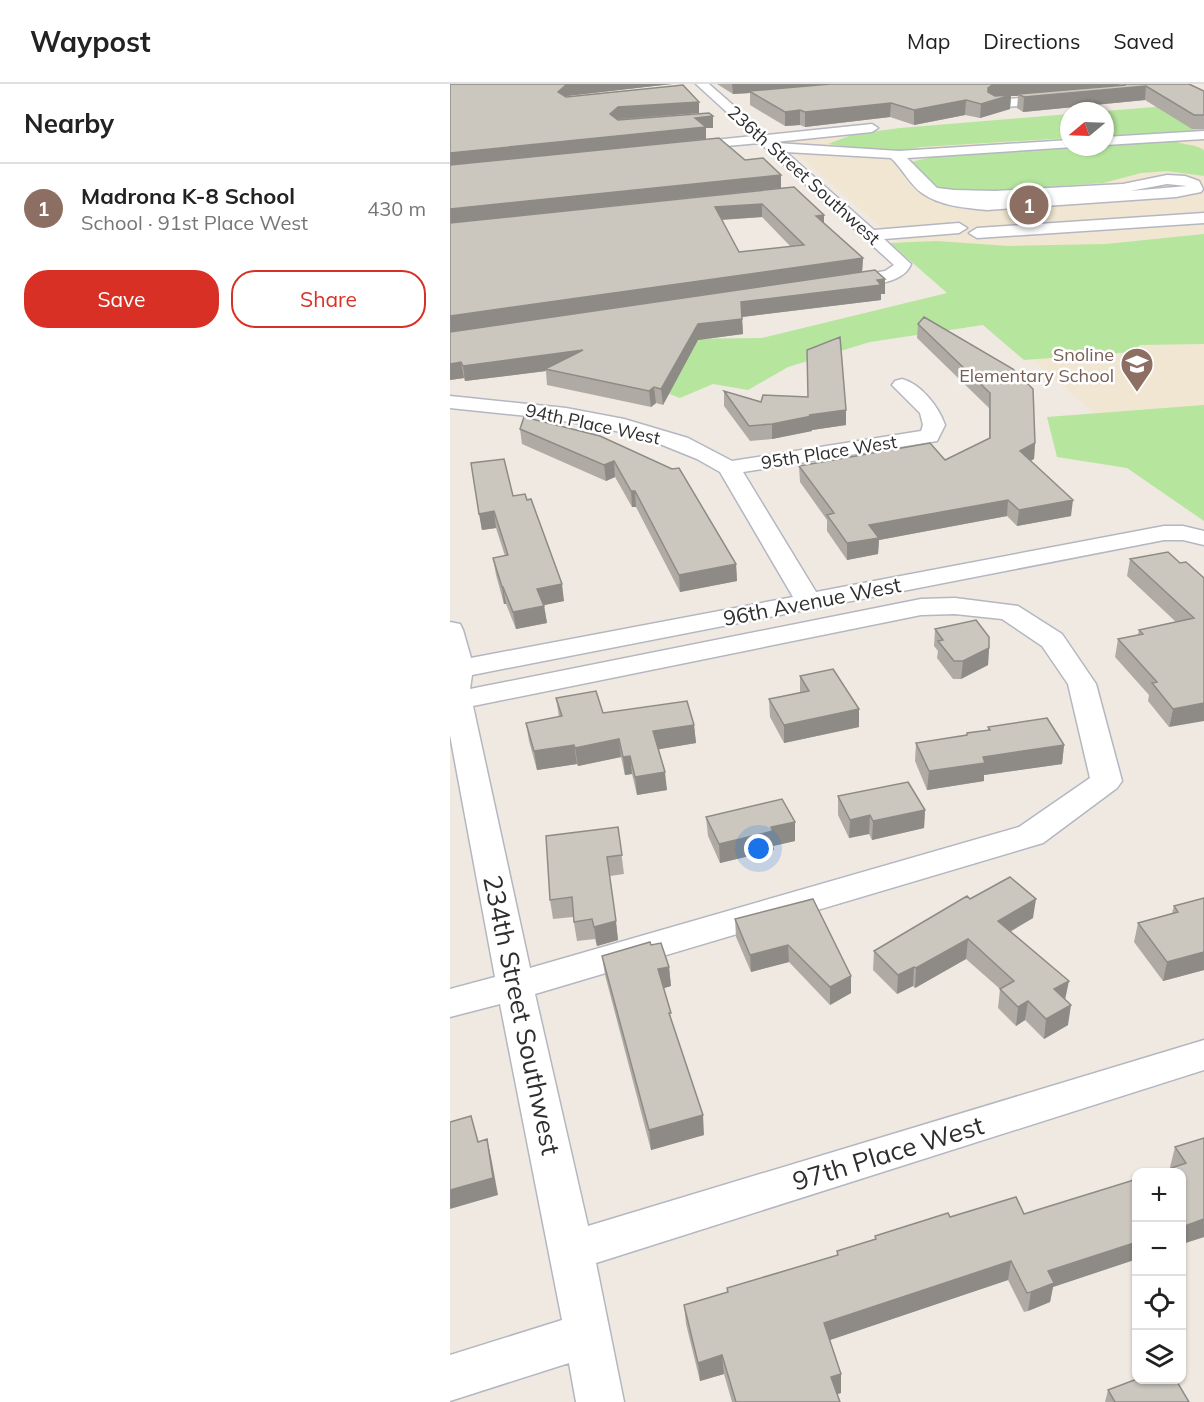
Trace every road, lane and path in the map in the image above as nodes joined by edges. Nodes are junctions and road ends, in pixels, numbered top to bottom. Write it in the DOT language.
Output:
graph roads {
  1 [pos="721,85"];
  2 [pos="701,87"];
  3 [pos="1071,98"];
  4 [pos="740,100"];
  5 [pos="721,101"];
  6 [pos="994,104"];
  7 [pos="737,116"];
  8 [pos="718,117"];
  9 [pos="872,128"];
  10 [pos="1198,135"];
  11 [pos="1114,140"];
  12 [pos="768,143"];
  13 [pos="1204,144"];
  14 [pos="1060,145"];
  15 [pos="670,149"];
  16 [pos="896,155"];
  17 [pos="927,189"];
  18 [pos="821,190"];
  19 [pos="798,193"];
  20 [pos="1204,218"];
  21 [pos="958,228"];
  22 [pos="977,233"];
  23 [pos="871,235"];
  24 [pos="828,285"];
  25 [pos="902,385"];
  26 [pos="450,402"];
  27 [pos="729,468"];
  28 [pos="1204,538"];
  29 [pos="809,602"];
  30 [pos="450,630"];
  31 [pos="456,686"];
  32 [pos="515,987"];
  33 [pos="450,1003"];
  34 [pos="1204,1055"];
  35 [pos="572,1251"];
  36 [pos="586,1335"];
  37 [pos="450,1378"];
  38 [pos="600,1402"];
  1 -- 2 [label="street"];
  2 -- 5 [label="street, 236th Street Southwest"];
  3 -- 6 [label="street"];
  4 -- 5 [label="street"];
  5 -- 7 [label="street, 236th Street Southwest"];
  7 -- 8 [label="street"];
  7 -- 12 [label="street, 236th Street Southwest"];
  9 -- 12 [label="street"];
  10 -- 11 [label="street"];
  10 -- 13 [label="street"];
  12 -- 15 [label="street"];
  12 -- 16 [label="street"];
  12 -- 18 [label="street, 236th Street Southwest"];
  14 -- 16 [label="street"];
  16 -- 17 [label="street"];
  17 -- 17 [label="street"];
  18 -- 19 [label="street"];
  18 -- 23 [label="street, 236th Street Southwest"];
  20 -- 22 [label="street"];
  21 -- 23 [label="street"];
  23 -- 24 [label="street, 236th Street Southwest"];
  25 -- 27 [label="street, 95th Place West"];
  26 -- 27 [label="street, 94th Place West"];
  27 -- 29 [label="street"];
  28 -- 29 [label="street, 96th Avenue West"];
  29 -- 31 [label="street, 96th Avenue West"];
  30 -- 31 [label="street, 234th Street Southwest"];
  31 -- 32 [label="street, 234th Street Southwest"];
  31 -- 32 [label="street"];
  32 -- 33 [label="street"];
  32 -- 35 [label="street, 234th Street Southwest"];
  34 -- 35 [label="street, 97th Place West"];
  35 -- 36 [label="street, 234th Street Southwest"];
  36 -- 37 [label="street"];
  36 -- 38 [label="street, 234th Street Southwest"];
}
